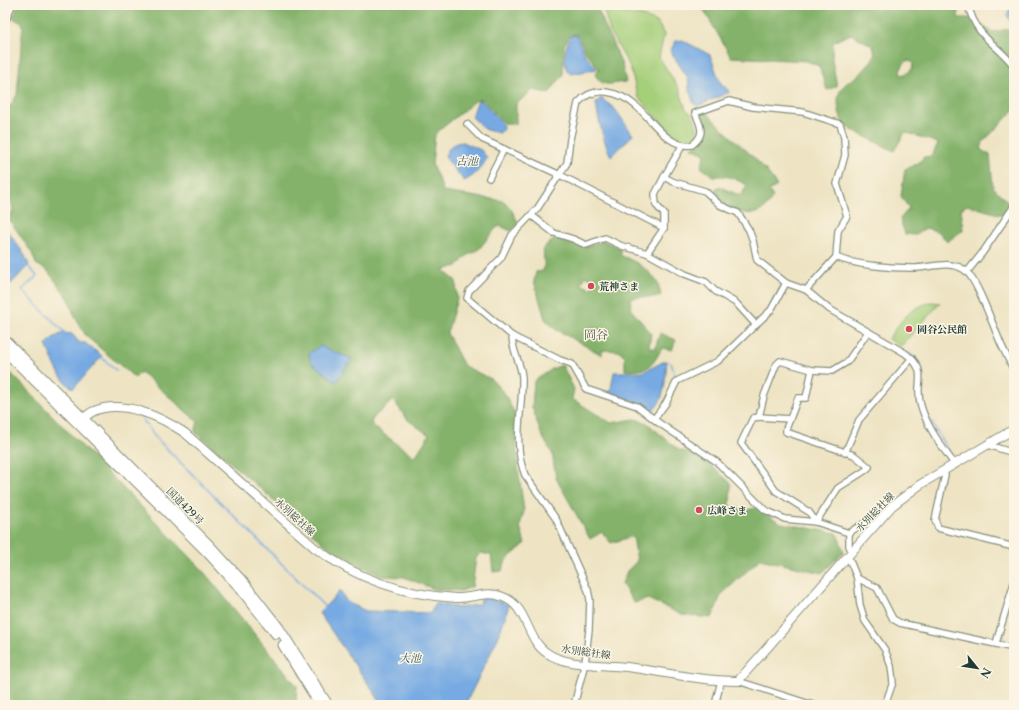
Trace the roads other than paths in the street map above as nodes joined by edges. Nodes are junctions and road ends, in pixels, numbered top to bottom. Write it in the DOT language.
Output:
graph roads {
  1 [pos="12,5"];
  2 [pos="968,5"];
  3 [pos="5,22"];
  4 [pos="1014,66"];
  5 [pos="467,124"];
  6 [pos="682,146"];
  7 [pos="504,149"];
  8 [pos="560,175"];
  9 [pos="664,177"];
  10 [pos="489,178"];
  11 [pos="1014,206"];
  12 [pos="532,215"];
  13 [pos="664,228"];
  14 [pos="647,253"];
  15 [pos="836,257"];
  16 [pos="967,272"];
  17 [pos="785,282"];
  18 [pos="806,290"];
  19 [pos="756,325"];
  20 [pos="868,332"];
  21 [pos="512,336"];
  22 [pos="5,340"];
  23 [pos="5,351"];
  24 [pos="912,358"];
  25 [pos="812,370"];
  26 [pos="1014,371"];
  27 [pos="759,417"];
  28 [pos="654,419"];
  29 [pos="790,419"];
  30 [pos="80,421"];
  31 [pos="1014,429"];
  32 [pos="989,444"];
  33 [pos="845,453"];
  34 [pos="1014,453"];
  35 [pos="955,464"];
  36 [pos="944,471"];
  37 [pos="816,522"];
  38 [pos="874,525"];
  39 [pos="849,532"];
  40 [pos="1014,547"];
  41 [pos="850,553"];
  42 [pos="857,578"];
  43 [pos="1014,582"];
  44 [pos="996,643"];
  45 [pos="1014,648"];
  46 [pos="585,663"];
  47 [pos="721,681"];
  48 [pos="738,681"];
  49 [pos="320,705"];
  50 [pos="328,705"];
  51 [pos="574,705"];
  52 [pos="715,705"];
  53 [pos="813,705"];
  54 [pos="885,705"];
  1 -- 3 [label="street"];
  2 -- 4 [label="street"];
  5 -- 7 [label="street"];
  6 -- 8 [label="street"];
  6 -- 9 [label="street"];
  6 -- 15 [label="street"];
  7 -- 8 [label="street"];
  7 -- 10 [label="street"];
  8 -- 12 [label="street"];
  8 -- 13 [label="street"];
  9 -- 13 [label="street"];
  9 -- 17 [label="street"];
  11 -- 16 [label="street"];
  12 -- 14 [label="street"];
  12 -- 21 [label="street"];
  13 -- 14 [label="street"];
  14 -- 19 [label="street"];
  15 -- 16 [label="street"];
  15 -- 18 [label="street"];
  16 -- 26 [label="street"];
  17 -- 18 [label="street"];
  17 -- 19 [label="street"];
  18 -- 20 [label="street"];
  19 -- 28 [label="street"];
  20 -- 24 [label="street"];
  20 -- 25 [label="street"];
  21 -- 28 [label="street"];
  21 -- 46 [label="street"];
  22 -- 30 [label="highway, 国道429号"];
  23 -- 30 [label="highway, 国道429号"];
  24 -- 33 [label="street"];
  24 -- 35 [label="street"];
  25 -- 27 [label="street"];
  25 -- 29 [label="street"];
  27 -- 29 [label="street"];
  27 -- 37 [label="street"];
  28 -- 37 [label="street"];
  29 -- 33 [label="street"];
  30 -- 46 [label="main road, 水別総社線"];
  30 -- 49 [label="highway, 国道429号"];
  30 -- 50 [label="highway, 国道429号"];
  31 -- 32 [label="main road, 水別総社線"];
  32 -- 34 [label="street"];
  32 -- 35 [label="main road, 水別総社線"];
  33 -- 37 [label="street"];
  35 -- 36 [label="main road, 水別総社線"];
  36 -- 38 [label="main road, 水別総社線"];
  36 -- 40 [label="street"];
  37 -- 39 [label="street"];
  38 -- 39 [label="street"];
  38 -- 41 [label="main road, 水別総社線"];
  39 -- 41 [label="street"];
  41 -- 42 [label="street"];
  41 -- 48 [label="main road, 水別総社線"];
  42 -- 44 [label="street"];
  42 -- 54 [label="street"];
  43 -- 44 [label="street"];
  44 -- 45 [label="street"];
  46 -- 47 [label="main road, 水別総社線"];
  46 -- 51 [label="street"];
  47 -- 48 [label="main road, 水別総社線"];
  47 -- 52 [label="street"];
  48 -- 53 [label="street"];
}
